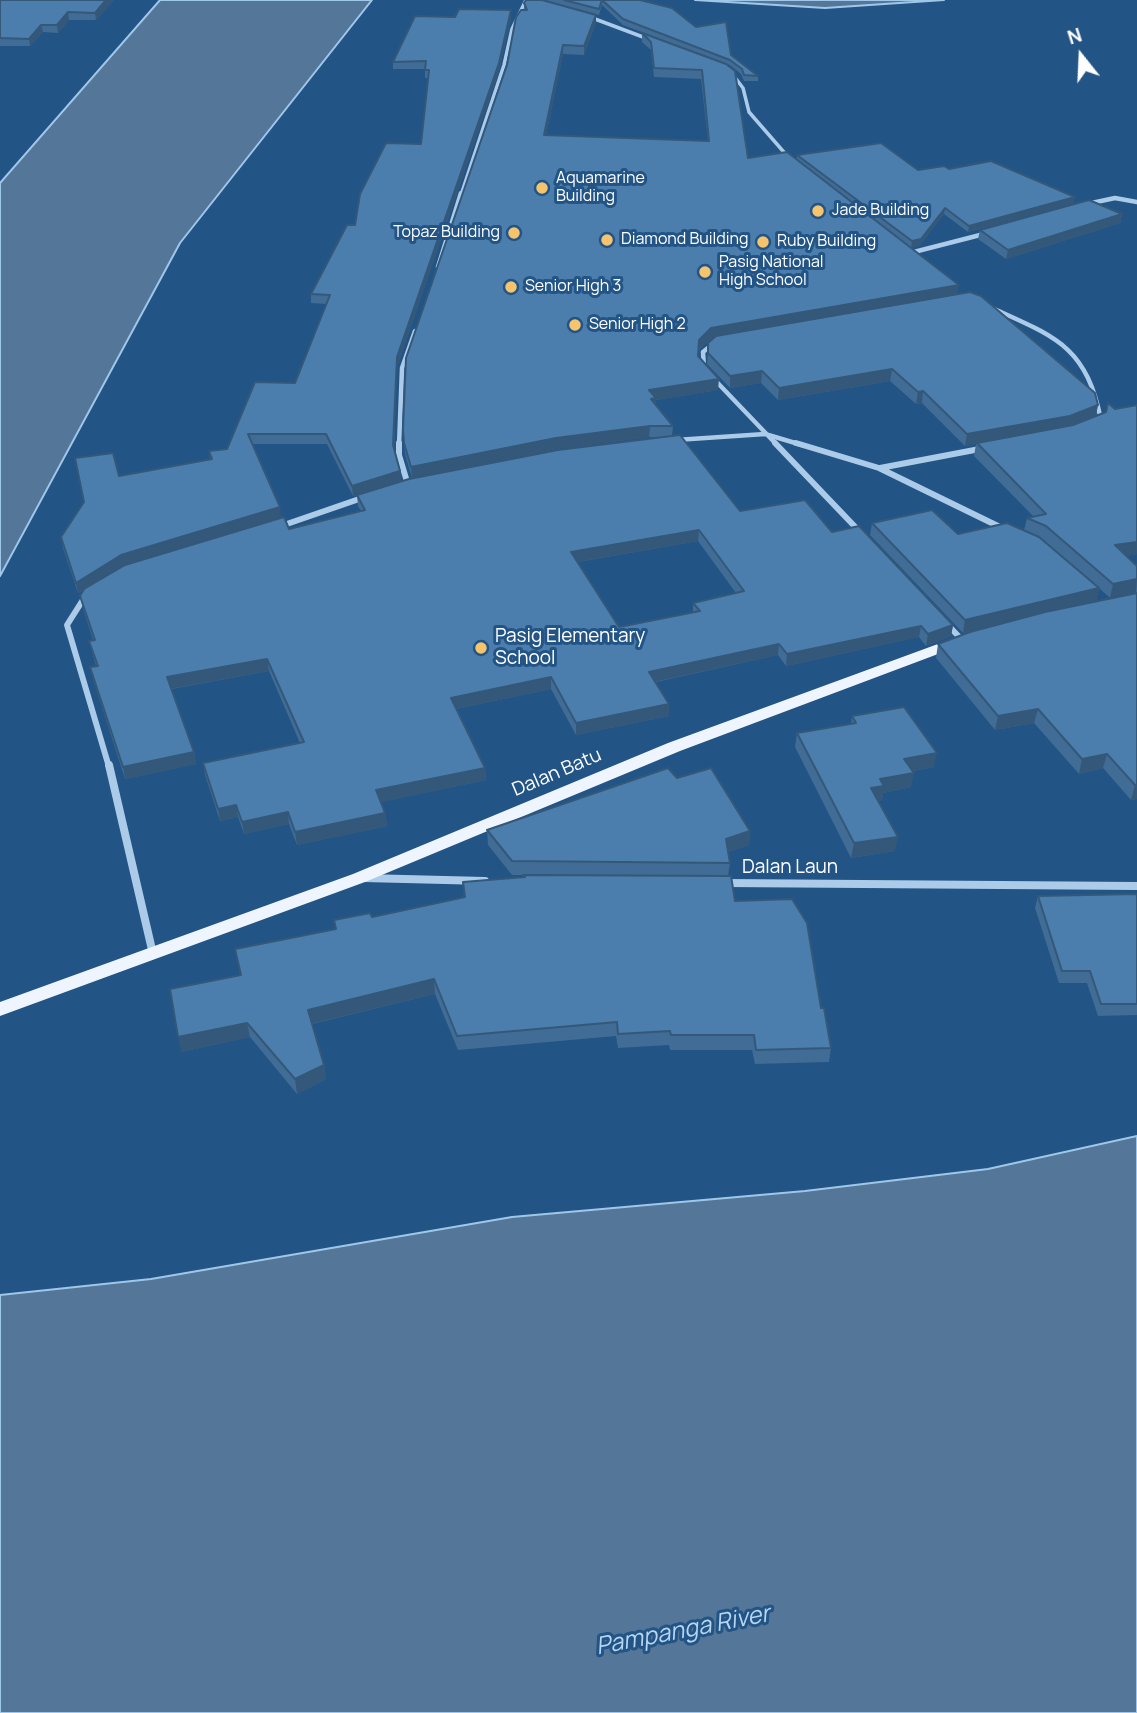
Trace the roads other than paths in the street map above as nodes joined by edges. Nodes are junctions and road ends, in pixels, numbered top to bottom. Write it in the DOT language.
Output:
graph roads {
  1 [pos="526,0"];
  2 [pos="582,14"];
  3 [pos="659,44"];
  4 [pos="728,69"];
  5 [pos="795,165"];
  6 [pos="1137,202"];
  7 [pos="1082,205"];
  8 [pos="996,231"];
  9 [pos="900,245"];
  10 [pos="910,253"];
  11 [pos="920,260"];
  12 [pos="436,272"];
  13 [pos="981,303"];
  14 [pos="419,320"];
  15 [pos="726,341"];
  16 [pos="1090,424"];
  17 [pos="765,434"];
  18 [pos="664,441"];
  19 [pos="992,447"];
  20 [pos="879,468"];
  21 [pos="422,482"];
  22 [pos="408,485"];
  23 [pos="395,489"];
  24 [pos="370,496"];
  25 [pos="273,528"];
  26 [pos="1007,530"];
  27 [pos="867,540"];
  28 [pos="93,590"];
  29 [pos="937,613"];
  30 [pos="968,638"];
  31 [pos="359,878"];
  32 [pos="498,881"];
  33 [pos="720,883"];
  34 [pos="1137,886"];
  35 [pos="153,955"];
  36 [pos="0,1009"];
  1 -- 12 [label="street"];
  2 -- 3 [label="street"];
  4 -- 5 [label="street"];
  6 -- 7 [label="street"];
  8 -- 10 [label="street"];
  9 -- 10 [label="street"];
  10 -- 11 [label="street"];
  13 -- 16 [label="street"];
  14 -- 22 [label="street"];
  15 -- 17 [label="street"];
  17 -- 18 [label="street"];
  17 -- 20 [label="street"];
  17 -- 27 [label="street"];
  19 -- 20 [label="street"];
  20 -- 26 [label="street"];
  21 -- 22 [label="street"];
  22 -- 23 [label="street"];
  24 -- 25 [label="street"];
  28 -- 35 [label="street"];
  29 -- 30 [label="street"];
  30 -- 31 [label="main road, Dalan Batu"];
  31 -- 32 [label="street"];
  31 -- 35 [label="main road, Dalan Batu"];
  33 -- 34 [label="street, Dalan Laun"];
  35 -- 36 [label="main road, Dalan Batu"];
}
